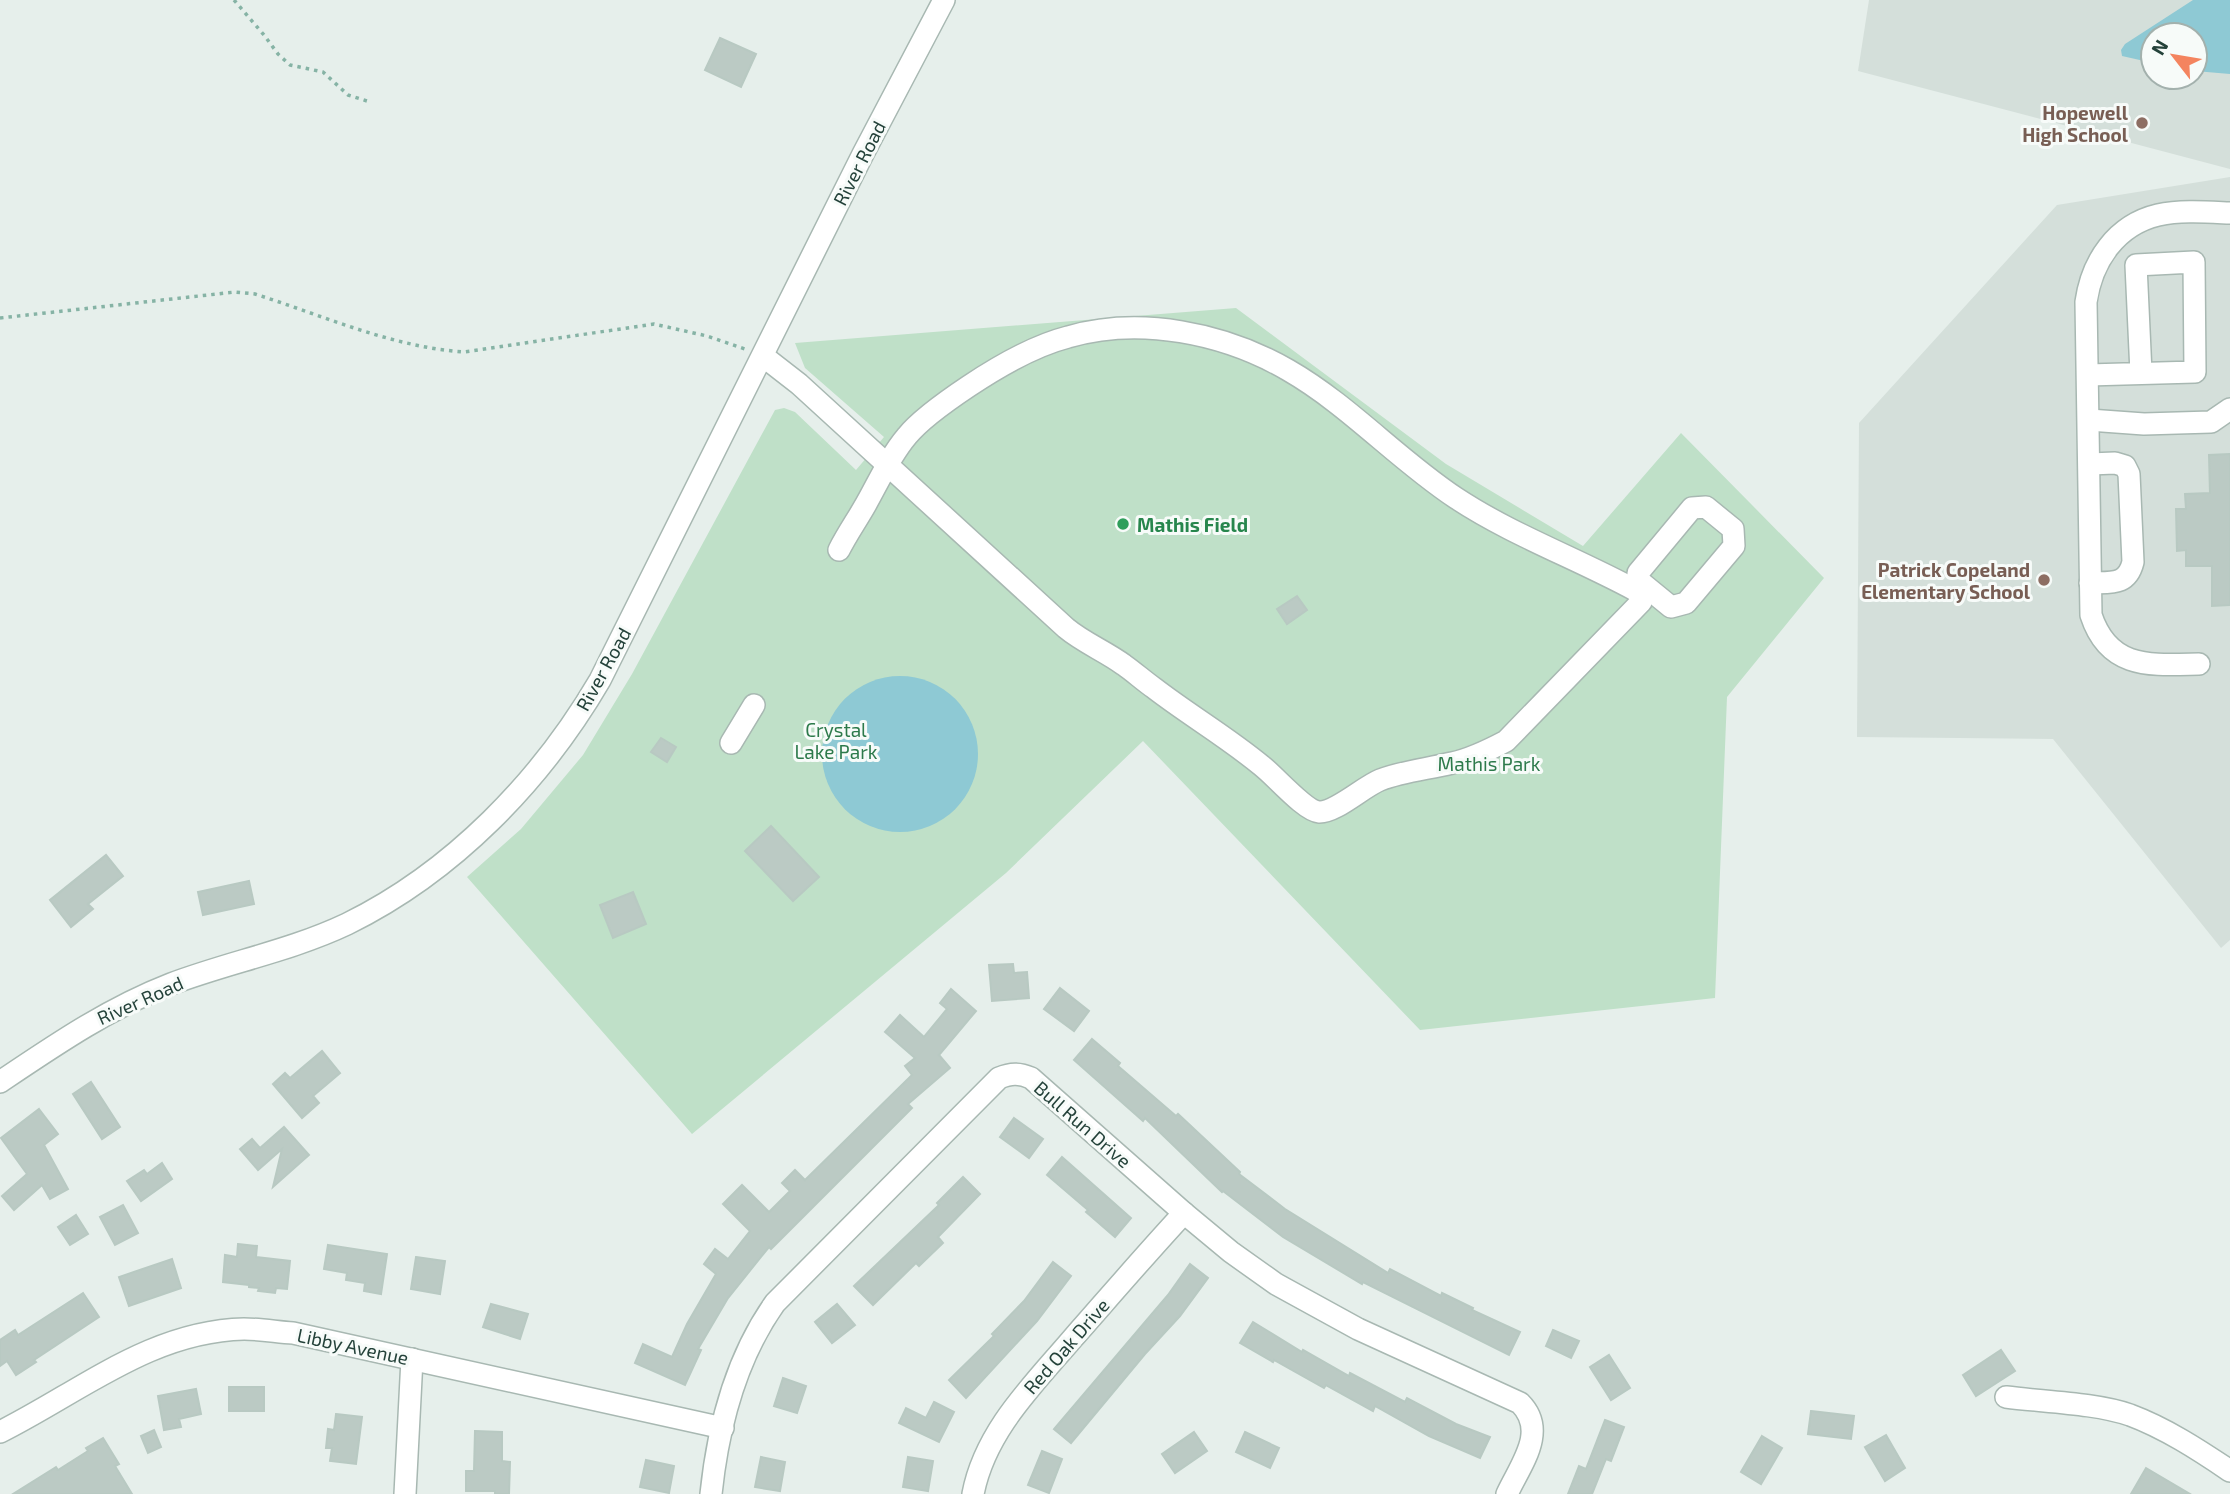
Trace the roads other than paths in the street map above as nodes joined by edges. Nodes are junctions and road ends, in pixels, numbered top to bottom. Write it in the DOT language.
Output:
graph roads {
  1 [pos="944,0"];
  2 [pos="2230,212"];
  3 [pos="763,356"];
  4 [pos="2141,373"];
  5 [pos="2088,375"];
  6 [pos="2230,409"];
  7 [pos="2089,420"];
  8 [pos="2090,464"];
  9 [pos="887,465"];
  10 [pos="839,550"];
  11 [pos="2090,583"];
  12 [pos="1642,592"];
  13 [pos="2200,664"];
  14 [pos="754,705"];
  15 [pos="731,743"];
  16 [pos="0,1082"];
  17 [pos="1184,1213"];
  18 [pos="412,1359"];
  19 [pos="2006,1397"];
  20 [pos="723,1428"];
  21 [pos="0,1432"];
  22 [pos="2230,1471"];
  23 [pos="405,1494"];
  24 [pos="710,1494"];
  25 [pos="973,1494"];
  26 [pos="1507,1494"];
  1 -- 3 [label="street, River Road"];
  2 -- 5 [label="street"];
  3 -- 9 [label="street"];
  3 -- 16 [label="street, River Road"];
  4 -- 4 [label="street"];
  4 -- 5 [label="street"];
  5 -- 7 [label="street"];
  6 -- 7 [label="street"];
  7 -- 8 [label="street"];
  8 -- 11 [label="street"];
  8 -- 11 [label="street"];
  9 -- 10 [label="street"];
  9 -- 12 [label="street"];
  9 -- 12 [label="street"];
  11 -- 13 [label="street"];
  12 -- 12 [label="street"];
  14 -- 15 [label="street"];
  17 -- 20 [label="street, Bull Run Drive"];
  17 -- 25 [label="street, Red Oak Drive"];
  17 -- 26 [label="street, Bull Run Drive"];
  18 -- 20 [label="street, Libby Avenue"];
  18 -- 21 [label="street, Libby Avenue"];
  18 -- 23 [label="street"];
  19 -- 22 [label="street"];
  20 -- 24 [label="street, Bull Run Drive"];
}
